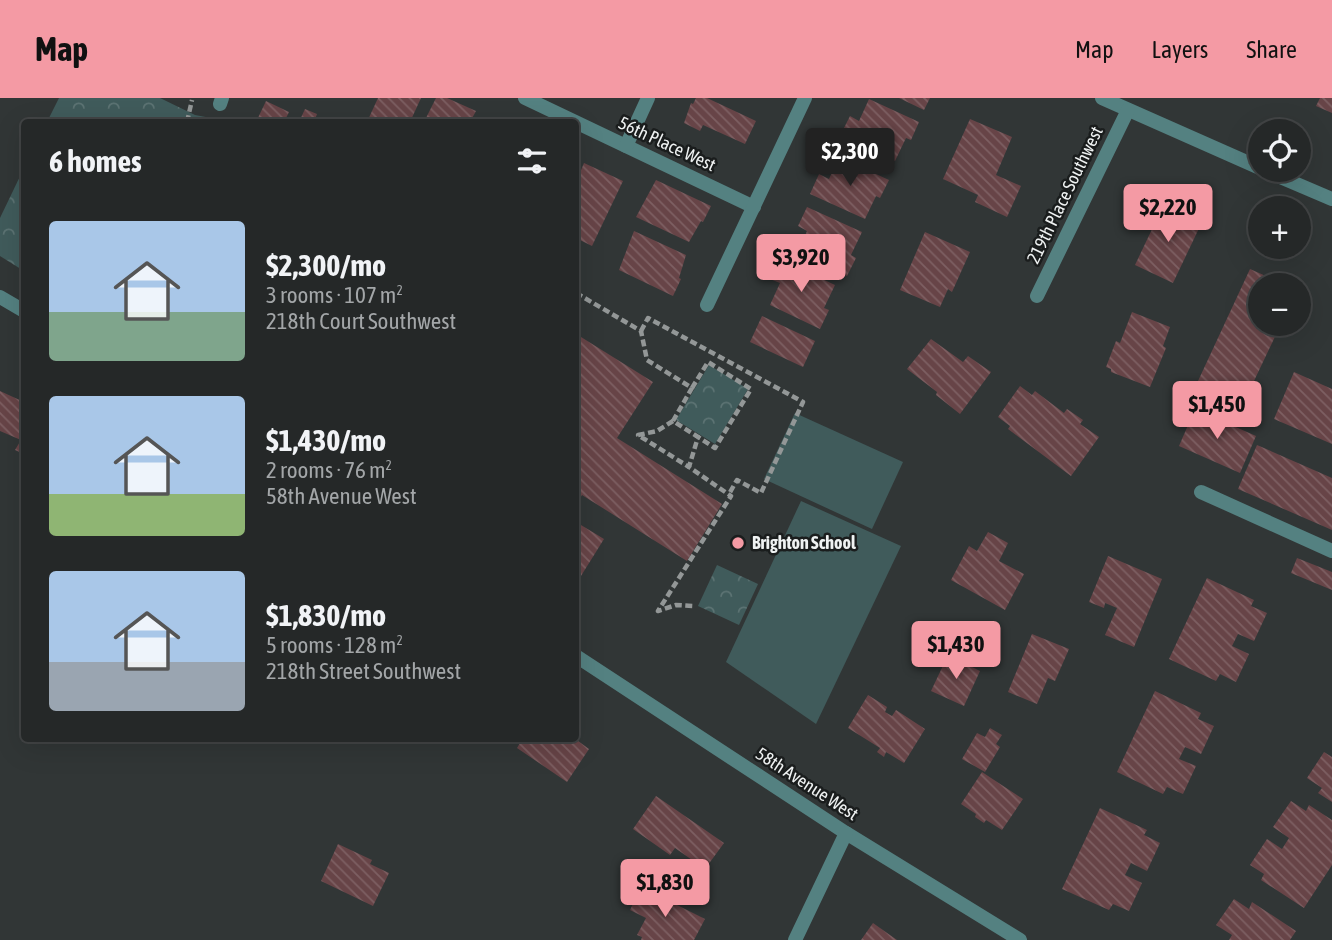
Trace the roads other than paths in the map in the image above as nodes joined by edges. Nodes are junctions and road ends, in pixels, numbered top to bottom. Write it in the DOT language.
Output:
graph roads {
  1 [pos="525,98"];
  2 [pos="648,98"];
  3 [pos="805,98"];
  4 [pos="1102,98"];
  5 [pos="1128,110"];
  6 [pos="569,119"];
  7 [pos="579,124"];
  8 [pos="626,146"];
  9 [pos="1248,163"];
  10 [pos="1292,182"];
  11 [pos="1332,199"];
  12 [pos="754,207"];
  13 [pos="1037,296"];
  14 [pos="0,297"];
  15 [pos="707,305"];
  16 [pos="21,309"];
  17 [pos="1201,492"];
  18 [pos="1332,551"];
  19 [pos="579,658"];
  20 [pos="846,833"];
  21 [pos="795,940"];
  22 [pos="1020,940"];
  1 -- 6 [label="street, 56th Place West"];
  2 -- 8 [label="street"];
  3 -- 12 [label="street"];
  4 -- 5 [label="street"];
  5 -- 9 [label="street"];
  5 -- 13 [label="street, 219th Place Southwest"];
  7 -- 8 [label="street, 56th Place West"];
  8 -- 12 [label="street, 56th Place West"];
  10 -- 11 [label="street"];
  12 -- 15 [label="street"];
  14 -- 16 [label="street"];
  17 -- 18 [label="street"];
  19 -- 20 [label="street, 58th Avenue West"];
  20 -- 21 [label="street"];
  20 -- 22 [label="street, 58th Avenue West"];
}
